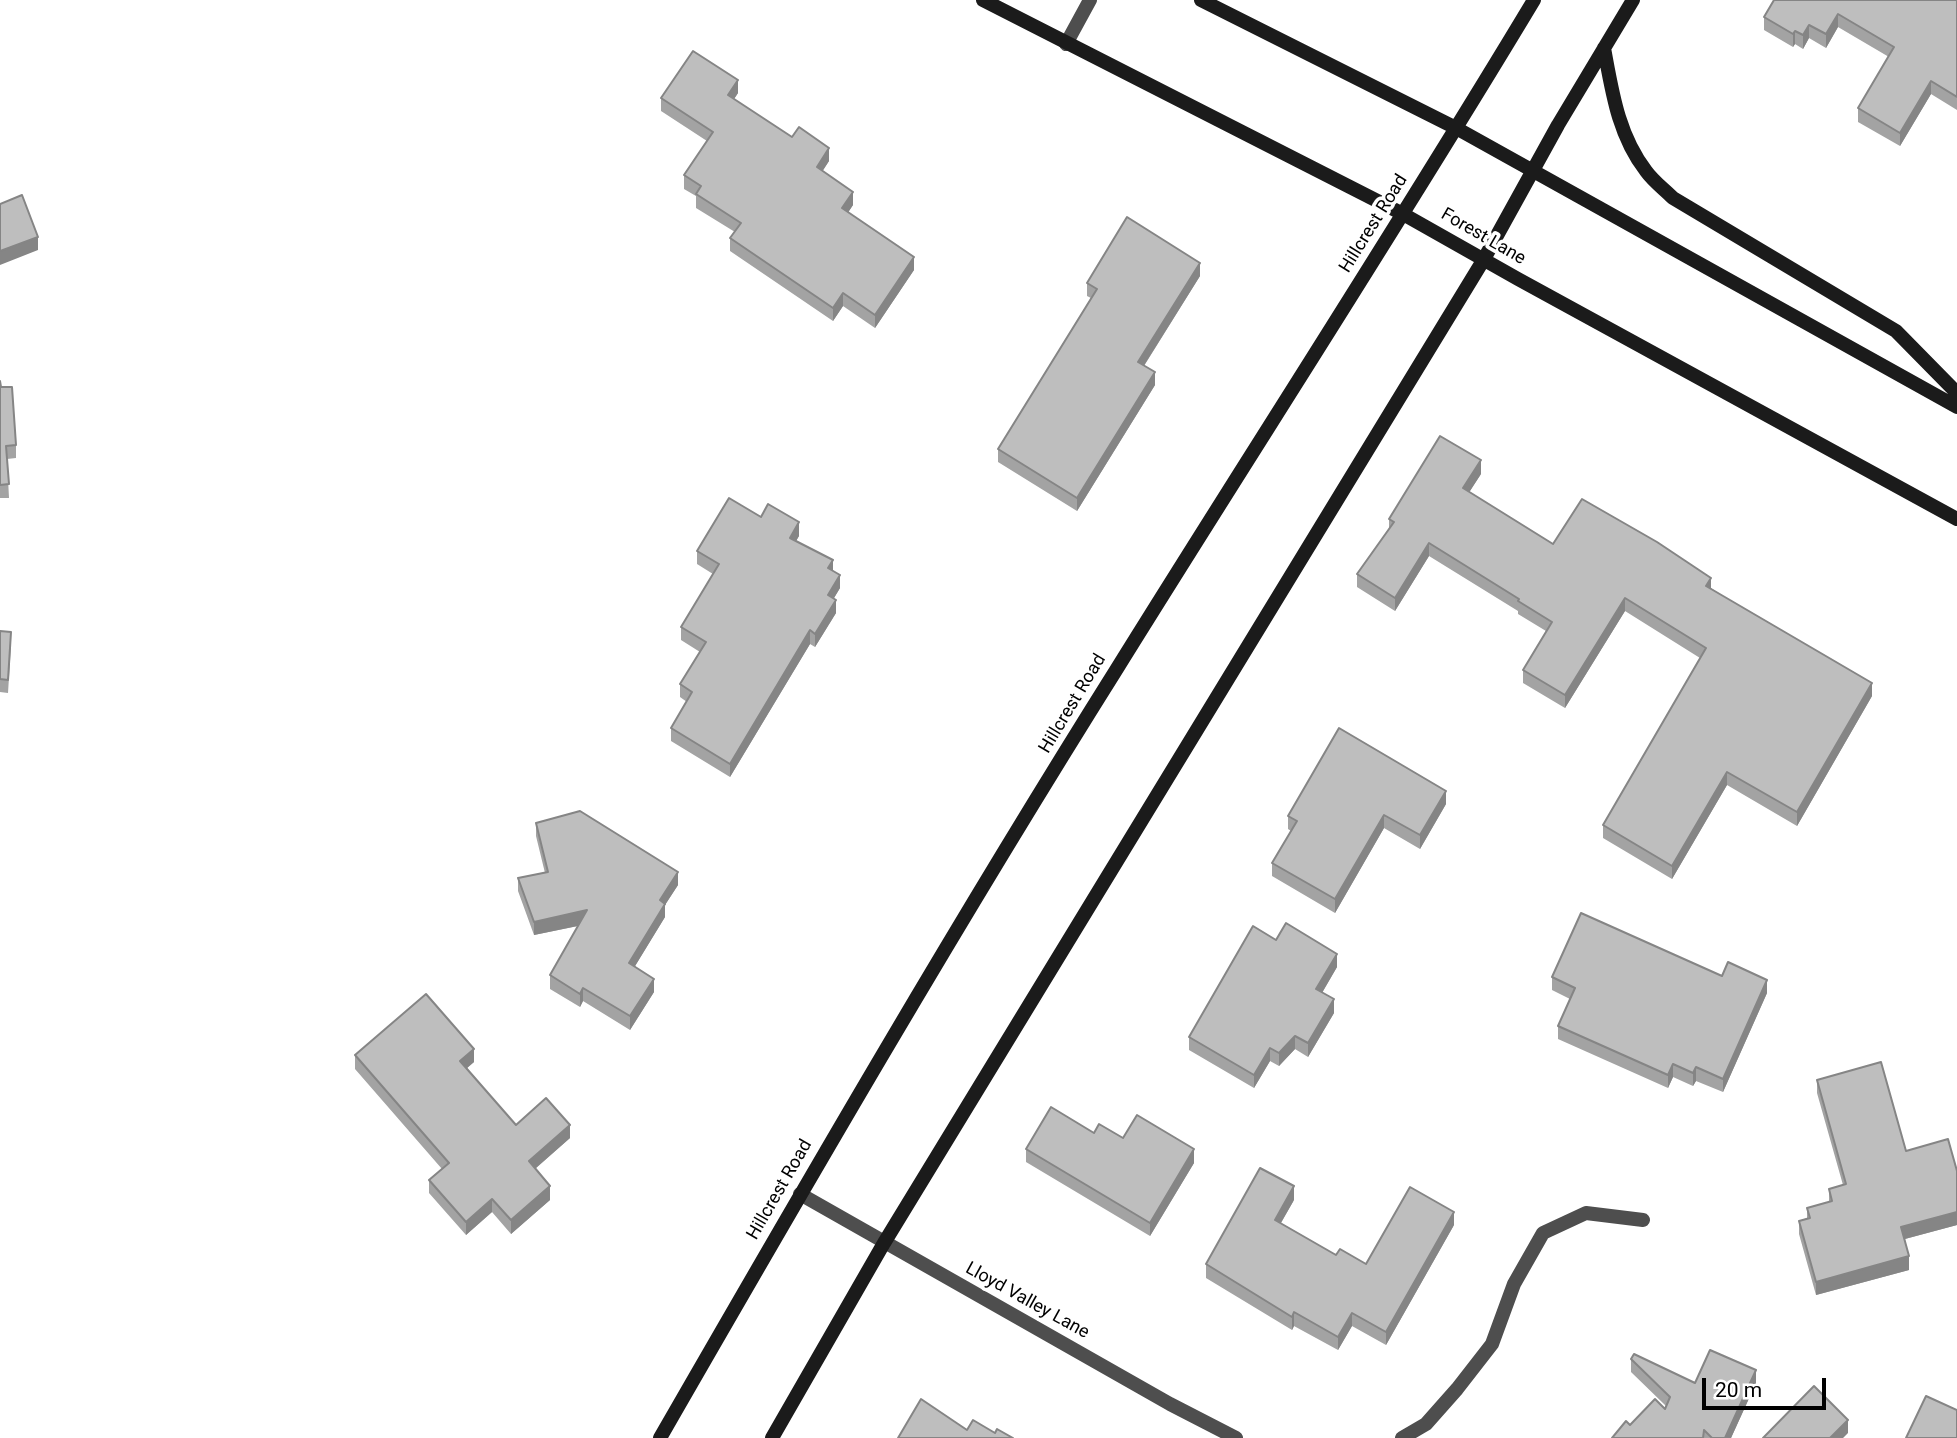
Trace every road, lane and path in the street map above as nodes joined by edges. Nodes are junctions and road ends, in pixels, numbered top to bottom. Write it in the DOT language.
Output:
graph roads {
  1 [pos="983,0"];
  2 [pos="1090,0"];
  3 [pos="1201,0"];
  4 [pos="1534,0"];
  5 [pos="1633,0"];
  6 [pos="1066,44"];
  7 [pos="1604,48"];
  8 [pos="1456,128"];
  9 [pos="1533,170"];
  10 [pos="1403,214"];
  11 [pos="1484,259"];
  12 [pos="1957,393"];
  13 [pos="1957,407"];
  14 [pos="1957,519"];
  15 [pos="800,1194"];
  16 [pos="1643,1220"];
  17 [pos="884,1243"];
  18 [pos="660,1438"];
  19 [pos="772,1438"];
  20 [pos="1236,1438"];
  21 [pos="1402,1438"];
  1 -- 6 [label="main road, Forest Lane"];
  2 -- 6 [label="street"];
  3 -- 8 [label="main road"];
  4 -- 8 [label="main road, Hillcrest Road"];
  5 -- 7 [label="main road"];
  6 -- 10 [label="main road, Forest Lane"];
  7 -- 9 [label="main road"];
  7 -- 12 [label="main road"];
  8 -- 9 [label="main road"];
  8 -- 10 [label="main road, Hillcrest Road"];
  9 -- 11 [label="main road"];
  9 -- 13 [label="main road"];
  10 -- 11 [label="main road, Forest Lane"];
  10 -- 15 [label="main road, Hillcrest Road"];
  11 -- 14 [label="main road, Forest Lane"];
  11 -- 17 [label="main road"];
  15 -- 17 [label="street, Lloyd Valley Lane"];
  15 -- 18 [label="main road, Hillcrest Road"];
  16 -- 21 [label="street"];
  17 -- 19 [label="main road"];
  17 -- 20 [label="street, Lloyd Valley Lane"];
}
